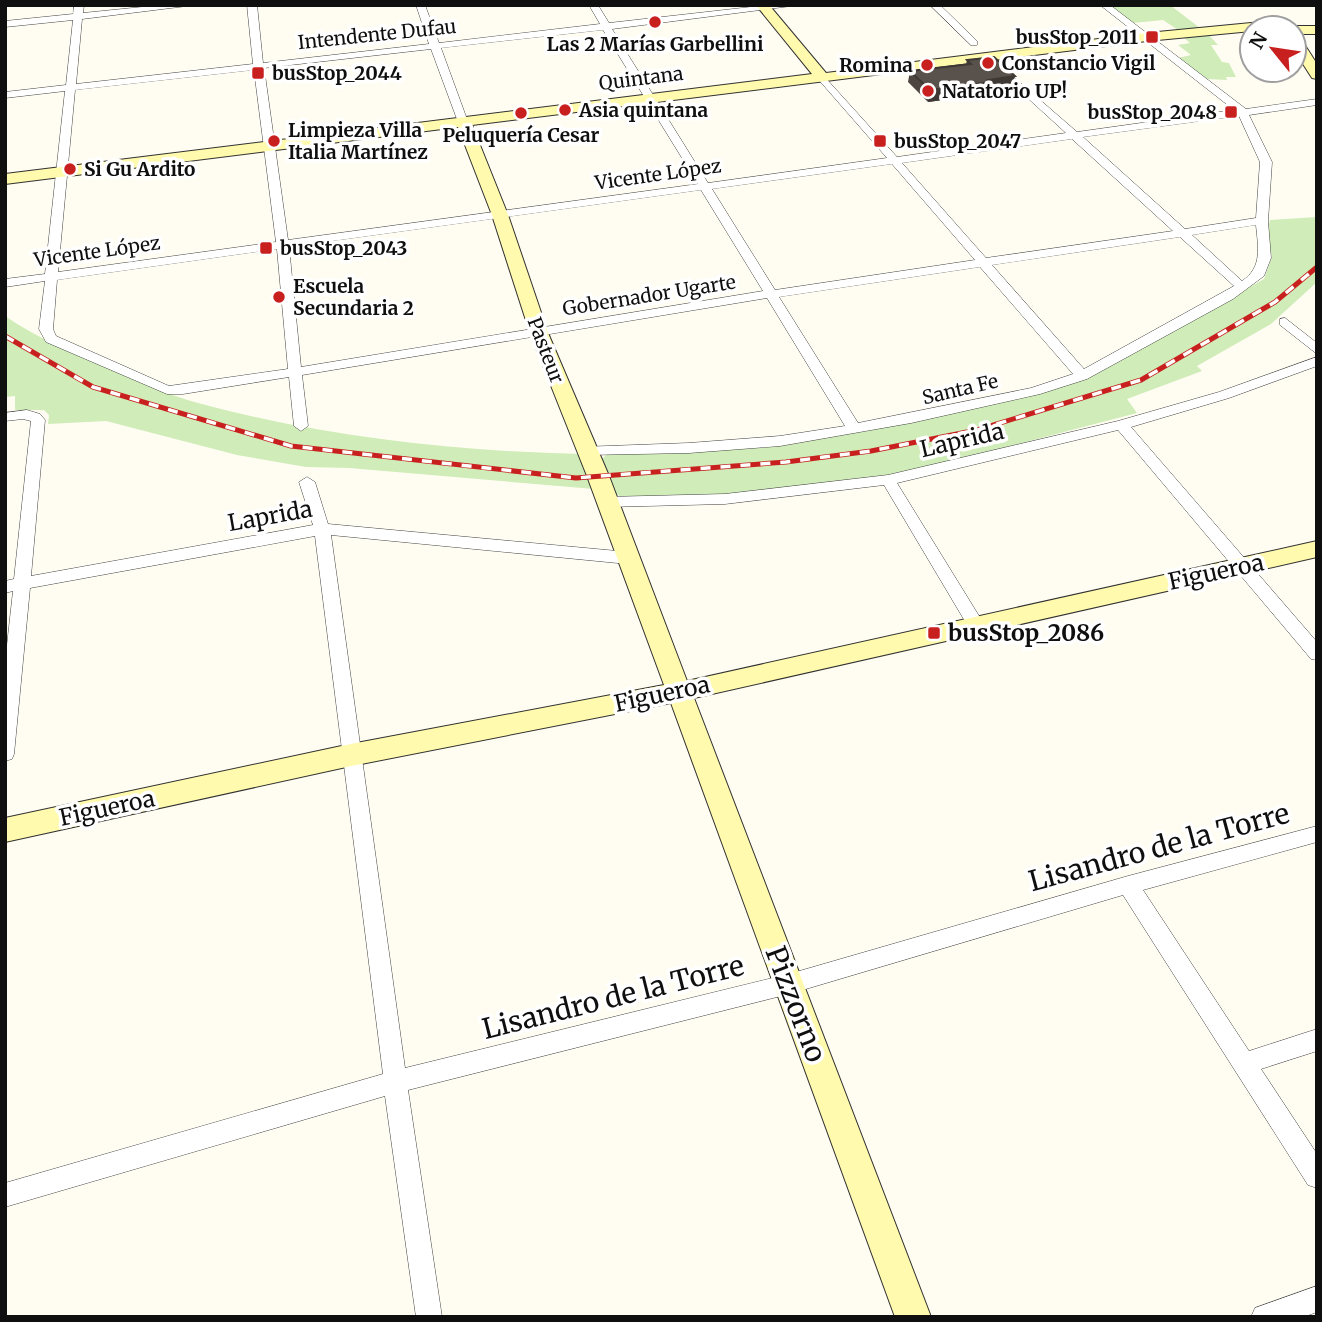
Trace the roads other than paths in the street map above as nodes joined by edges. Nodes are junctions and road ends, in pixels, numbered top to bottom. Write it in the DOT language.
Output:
graph roads {
  1 [pos="191,5"];
  2 [pos="252,5"];
  3 [pos="420,5"];
  4 [pos="593,5"];
  5 [pos="795,5"];
  6 [pos="934,5"];
  7 [pos="1104,5"];
  8 [pos="763,7"];
  9 [pos="79,11"];
  10 [pos="5,24"];
  11 [pos="606,27"];
  12 [pos="1238,28"];
  13 [pos="1147,37"];
  14 [pos="974,43"];
  15 [pos="435,46"];
  16 [pos="257,65"];
  17 [pos="1001,69"];
  18 [pos="822,77"];
  19 [pos="72,88"];
  20 [pos="5,95"];
  21 [pos="650,98"];
  22 [pos="1317,102"];
  23 [pos="1242,111"];
  24 [pos="463,122"];
  25 [pos="1076,135"];
  26 [pos="271,146"];
  27 [pos="897,160"];
  28 [pos="62,172"];
  29 [pos="5,179"];
  30 [pos="706,187"];
  31 [pos="500,215"];
  32 [pos="1262,221"];
  33 [pos="1181,232"];
  34 [pos="283,246"];
  35 [pos="983,263"];
  36 [pos="51,277"];
  37 [pos="5,283"];
  38 [pos="1242,287"];
  39 [pos="771,294"];
  40 [pos="1285,322"];
  41 [pos="539,333"];
  42 [pos="1317,350"];
  43 [pos="1317,361"];
  44 [pos="294,371"];
  45 [pos="1082,376"];
  46 [pos="5,417"];
  47 [pos="1121,425"];
  48 [pos="301,426"];
  49 [pos="854,429"];
  50 [pos="586,450"];
  51 [pos="888,480"];
  52 [pos="307,482"];
  53 [pos="606,502"];
  54 [pos="322,529"];
  55 [pos="1317,549"];
  56 [pos="628,558"];
  57 [pos="1242,567"];
  58 [pos="14,585"];
  59 [pos="975,624"];
  60 [pos="1317,654"];
  61 [pos="678,692"];
  62 [pos="5,754"];
  63 [pos="351,755"];
  64 [pos="5,830"];
  65 [pos="1317,834"];
  66 [pos="1128,885"];
  67 [pos="789,984"];
  68 [pos="1317,1040"];
  69 [pos="1243,1063"];
  70 [pos="395,1082"];
  71 [pos="1317,1176"];
  72 [pos="5,1195"];
  73 [pos="1317,1298"];
  74 [pos="429,1317"];
  75 [pos="913,1317"];
  76 [pos="1264,1317"];
  1 -- 9 [label="street"];
  2 -- 16 [label="street"];
  3 -- 15 [label="street, Pasteur"];
  4 -- 11 [label="street"];
  5 -- 8 [label="street, Intendente Dufau"];
  6 -- 14 [label="street"];
  7 -- 13 [label="street"];
  8 -- 11 [label="street, Intendente Dufau"];
  8 -- 18 [label="street"];
  9 -- 10 [label="street"];
  9 -- 19 [label="street"];
  11 -- 15 [label="street, Intendente Dufau"];
  11 -- 21 [label="street"];
  12 -- 13 [label="street, Quintana"];
  13 -- 18 [label="street, Quintana"];
  13 -- 23 [label="street"];
  15 -- 16 [label="street, Intendente Dufau"];
  15 -- 24 [label="street, Pasteur"];
  16 -- 19 [label="street, Intendente Dufau"];
  16 -- 26 [label="street"];
  17 -- 25 [label="street"];
  18 -- 21 [label="street, Quintana"];
  18 -- 27 [label="street"];
  19 -- 20 [label="street, Intendente Dufau"];
  19 -- 28 [label="street"];
  21 -- 24 [label="street, Quintana"];
  21 -- 30 [label="street"];
  22 -- 23 [label="street, Vicente López"];
  23 -- 25 [label="street, Vicente López"];
  23 -- 32 [label="street, Santa Fe"];
  24 -- 26 [label="street, Quintana"];
  24 -- 31 [label="street, Pasteur"];
  25 -- 27 [label="street, Vicente López"];
  25 -- 33 [label="street"];
  26 -- 28 [label="street, Quintana"];
  26 -- 34 [label="street"];
  27 -- 30 [label="street, Vicente López"];
  27 -- 35 [label="street"];
  28 -- 29 [label="street, Quintana"];
  28 -- 36 [label="street"];
  30 -- 31 [label="street, Vicente López"];
  30 -- 39 [label="street"];
  31 -- 34 [label="street, Vicente López"];
  31 -- 41 [label="street, Pasteur"];
  32 -- 33 [label="street, Gobernador Ugarte"];
  32 -- 38 [label="street, Santa Fe"];
  33 -- 35 [label="street, Gobernador Ugarte"];
  33 -- 38 [label="street"];
  34 -- 36 [label="street, Vicente López"];
  34 -- 44 [label="street"];
  35 -- 39 [label="street, Gobernador Ugarte"];
  35 -- 45 [label="street"];
  36 -- 37 [label="street, Vicente López"];
  36 -- 44 [label="street, Gobernador Ugarte"];
  38 -- 45 [label="street, Santa Fe"];
  39 -- 41 [label="street, Gobernador Ugarte"];
  39 -- 49 [label="street"];
  40 -- 42 [label="street"];
  41 -- 44 [label="street, Gobernador Ugarte"];
  41 -- 50 [label="street, Pasteur"];
  43 -- 47 [label="street, Laprida"];
  44 -- 48 [label="street"];
  45 -- 49 [label="street, Santa Fe"];
  46 -- 58 [label="street"];
  47 -- 51 [label="street, Laprida"];
  47 -- 57 [label="street"];
  49 -- 50 [label="street, Santa Fe"];
  50 -- 53 [label="street, Pasteur"];
  51 -- 53 [label="street, Laprida"];
  51 -- 59 [label="street"];
  52 -- 54 [label="street"];
  53 -- 56 [label="street, Pasteur"];
  54 -- 56 [label="street, Laprida"];
  54 -- 58 [label="street, Laprida"];
  54 -- 63 [label="street"];
  55 -- 57 [label="street, Figueroa"];
  56 -- 61 [label="street, Pasteur"];
  57 -- 59 [label="street, Figueroa"];
  57 -- 60 [label="street"];
  58 -- 62 [label="street"];
  59 -- 61 [label="street, Figueroa"];
  61 -- 63 [label="street, Figueroa"];
  61 -- 67 [label="street, Pizzorno"];
  63 -- 64 [label="street, Figueroa"];
  63 -- 70 [label="street"];
  65 -- 66 [label="street, Lisandro de la Torre"];
  66 -- 67 [label="street, Lisandro de la Torre"];
  66 -- 69 [label="street"];
  67 -- 70 [label="street, Lisandro de la Torre"];
  67 -- 75 [label="street, Pizzorno"];
  68 -- 69 [label="street"];
  69 -- 71 [label="street"];
  70 -- 72 [label="street, Lisandro de la Torre"];
  70 -- 74 [label="street"];
  73 -- 76 [label="street"];
}
